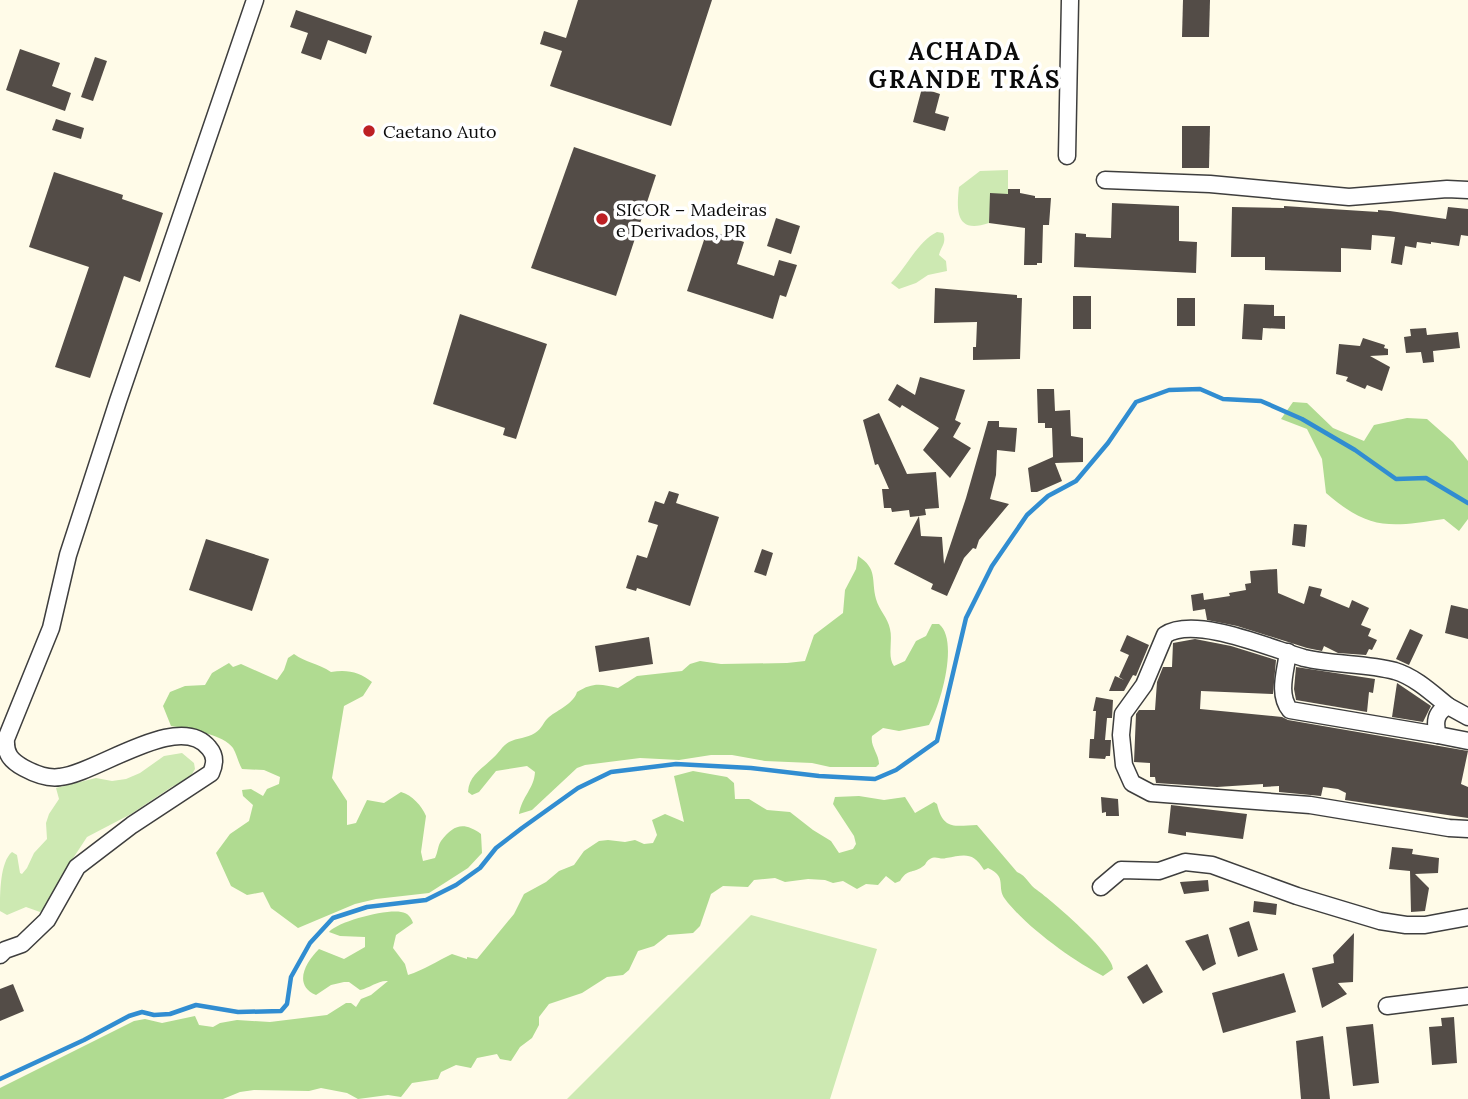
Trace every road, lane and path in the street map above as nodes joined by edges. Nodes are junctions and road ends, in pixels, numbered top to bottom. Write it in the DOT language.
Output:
graph roads {
  1 [pos="255,0"];
  2 [pos="1070,0"];
  3 [pos="1067,156"];
  4 [pos="1105,180"];
  5 [pos="1468,190"];
  6 [pos="1288,652"];
  7 [pos="1448,706"];
  8 [pos="1468,717"];
  9 [pos="1438,735"];
  10 [pos="1468,741"];
  11 [pos="1468,829"];
  12 [pos="1101,887"];
  13 [pos="1468,917"];
  14 [pos="0,955"];
  15 [pos="1468,996"];
  16 [pos="1387,1006"];
  1 -- 14 [label="street"];
  2 -- 3 [label="street"];
  4 -- 5 [label="street"];
  6 -- 7 [label="street"];
  6 -- 9 [label="street"];
  6 -- 11 [label="street"];
  7 -- 8 [label="street"];
  7 -- 9 [label="street"];
  9 -- 10 [label="street"];
  12 -- 13 [label="street"];
  15 -- 16 [label="street"];
}
